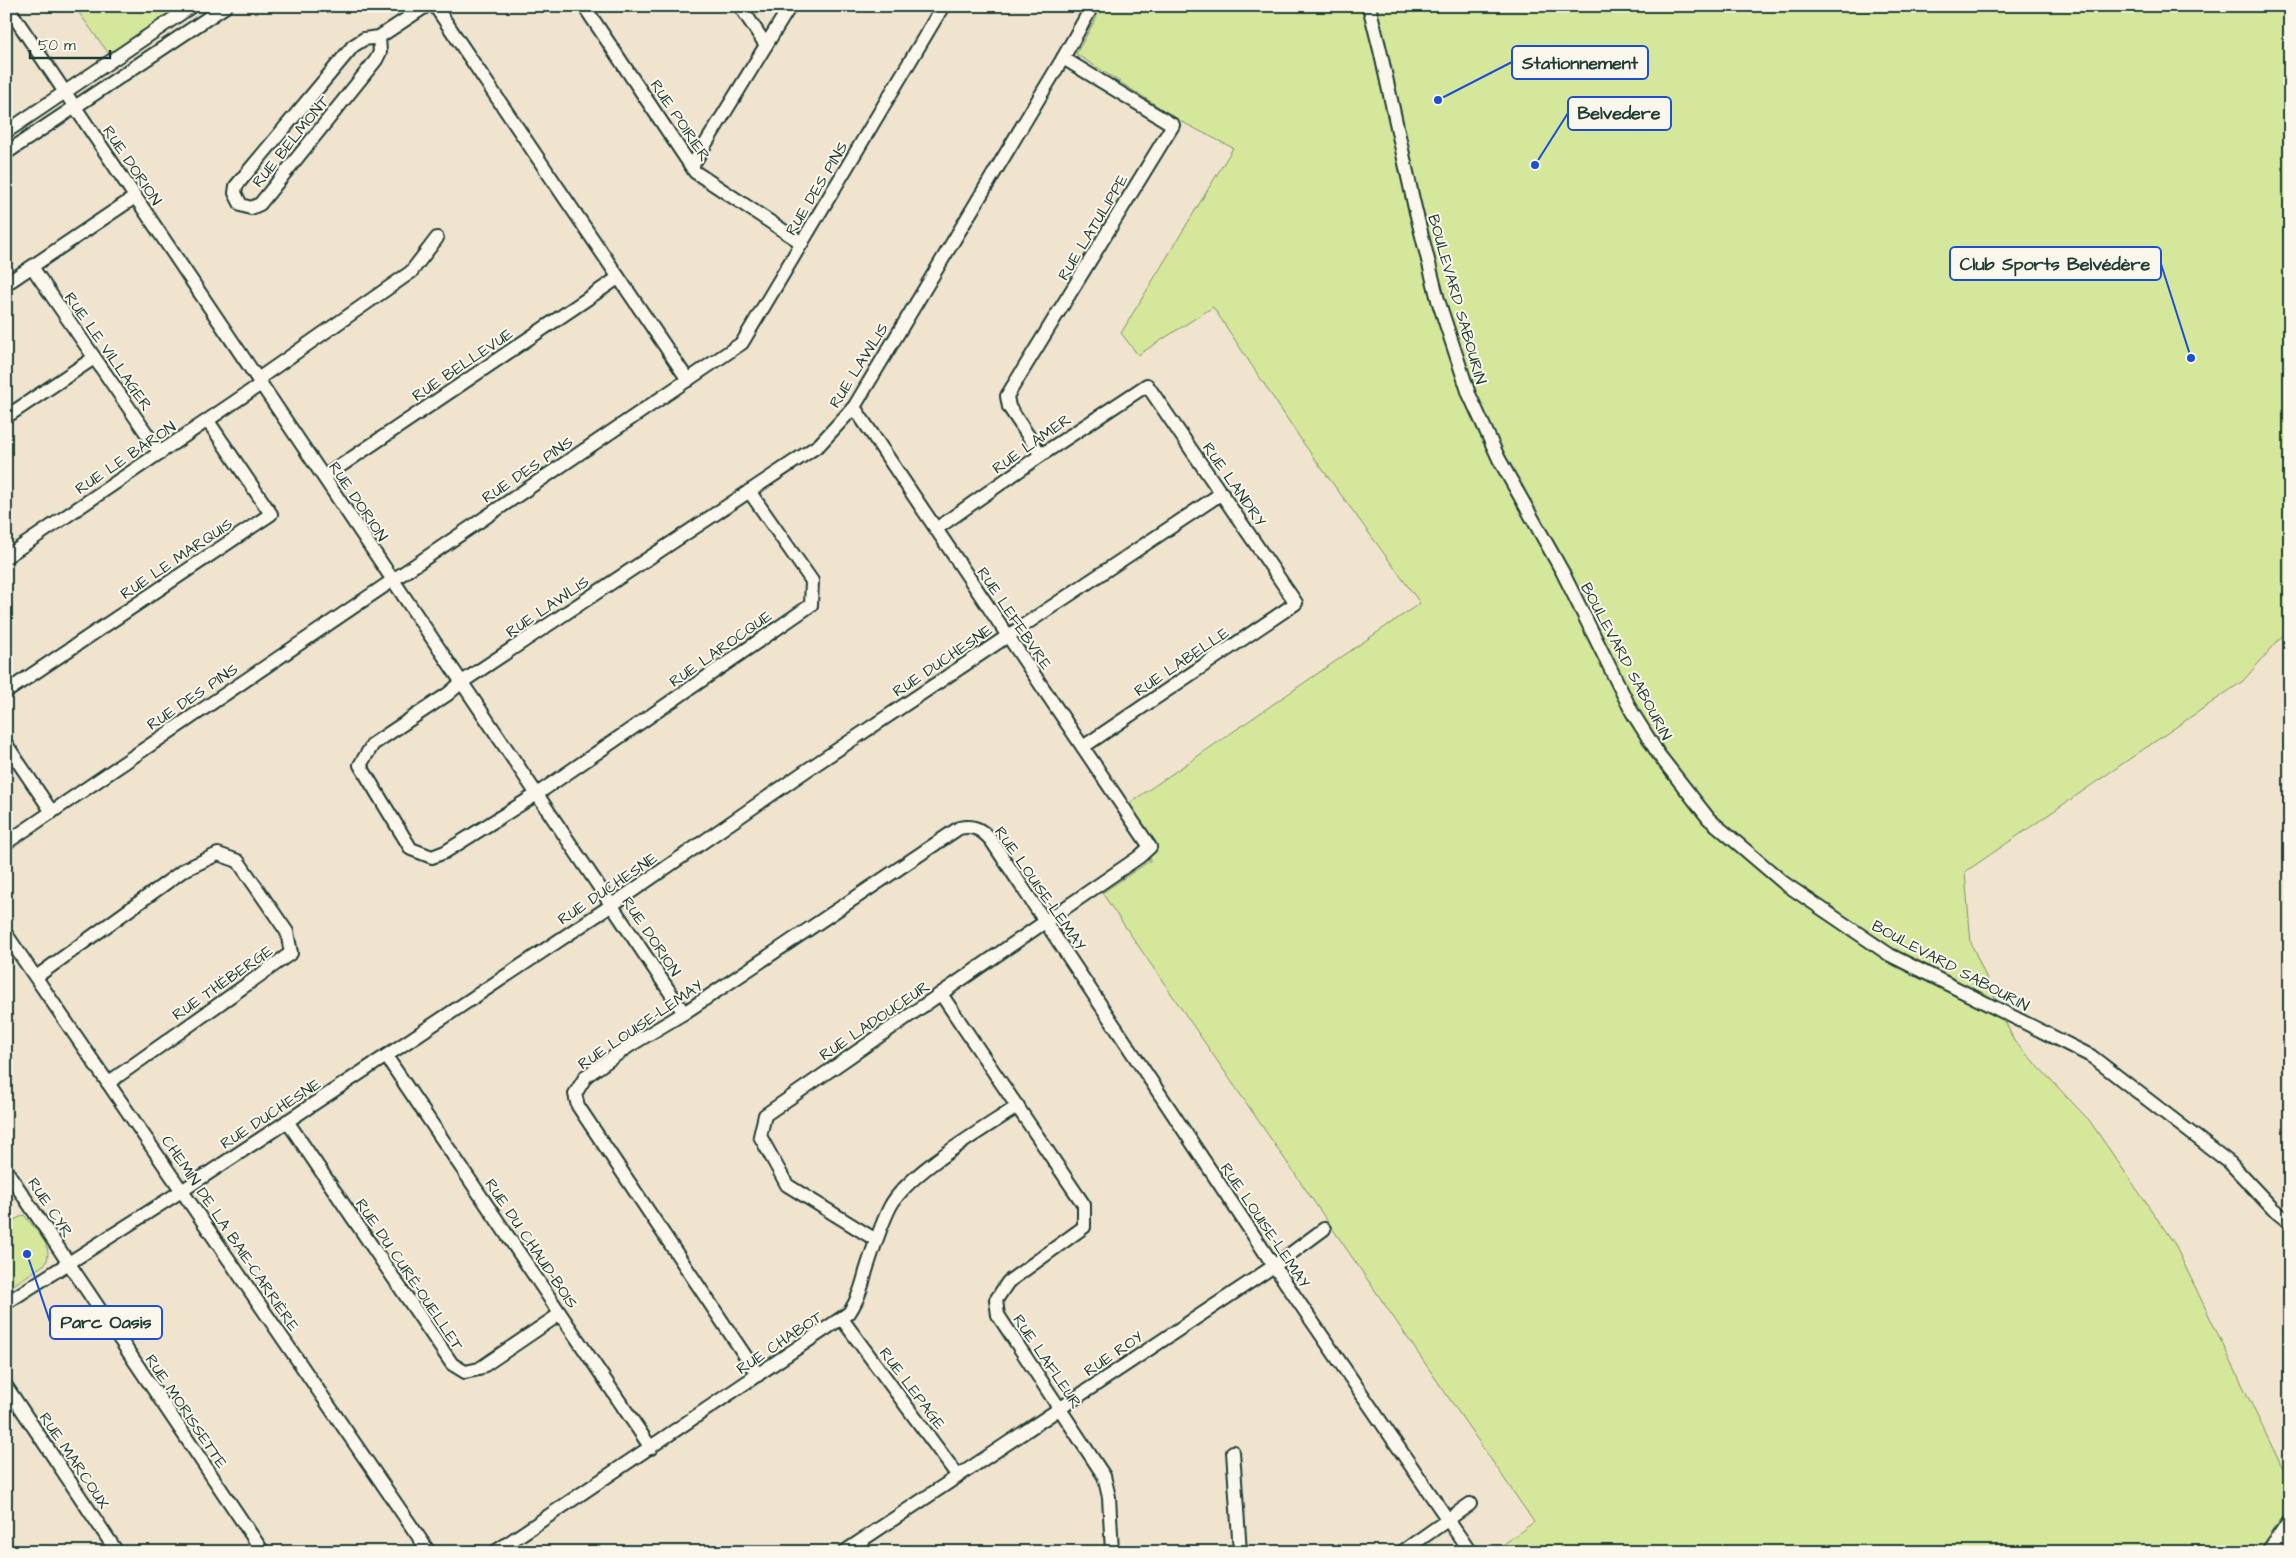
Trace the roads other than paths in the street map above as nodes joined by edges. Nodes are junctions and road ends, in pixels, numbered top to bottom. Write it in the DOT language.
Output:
graph roads {
  1 [pos="7,6"];
  2 [pos="192,6"];
  3 [pos="226,6"];
  4 [pos="426,6"];
  5 [pos="434,6"];
  6 [pos="584,6"];
  7 [pos="740,6"];
  8 [pos="790,6"];
  9 [pos="943,6"];
  10 [pos="1088,6"];
  11 [pos="1368,6"];
  12 [pos="379,37"];
  13 [pos="766,45"];
  14 [pos="1063,58"];
  15 [pos="64,92"];
  16 [pos="74,107"];
  17 [pos="6,132"];
  18 [pos="6,153"];
  19 [pos="692,166"];
  20 [pos="135,197"];
  21 [pos="437,238"];
  22 [pos="802,243"];
  23 [pos="32,267"];
  24 [pos="618,278"];
  25 [pos="6,284"];
  26 [pos="94,358"];
  27 [pos="688,380"];
  28 [pos="259,382"];
  29 [pos="1147,385"];
  30 [pos="854,407"];
  31 [pos="6,417"];
  32 [pos="208,421"];
  33 [pos="160,453"];
  34 [pos="1041,455"];
  35 [pos="324,477"];
  36 [pos="749,491"];
  37 [pos="1222,493"];
  38 [pos="936,530"];
  39 [pos="6,557"];
  40 [pos="392,579"];
  41 [pos="1296,602"];
  42 [pos="1008,636"];
  43 [pos="462,682"];
  44 [pos="6,692"];
  45 [pos="6,744"];
  46 [pos="1083,747"];
  47 [pos="537,794"];
  48 [pos="52,812"];
  49 [pos="6,843"];
  50 [pos="1150,847"];
  51 [pos="612,906"];
  52 [pos="1047,923"];
  53 [pos="6,934"];
  54 [pos="36,977"];
  55 [pos="941,994"];
  56 [pos="684,1013"];
  57 [pos="386,1056"];
  58 [pos="108,1083"];
  59 [pos="1018,1106"];
  60 [pos="287,1120"];
  61 [pos="6,1170"];
  62 [pos="183,1190"];
  63 [pos="2290,1223"];
  64 [pos="1324,1229"];
  65 [pos="876,1240"];
  66 [pos="68,1263"];
  67 [pos="1274,1266"];
  68 [pos="6,1303"];
  69 [pos="560,1314"];
  70 [pos="842,1319"];
  71 [pos="758,1375"];
  72 [pos="6,1386"];
  73 [pos="1060,1408"];
  74 [pos="651,1448"];
  75 [pos="1233,1452"];
  76 [pos="958,1476"];
  77 [pos="1470,1504"];
  78 [pos="1448,1520"];
  79 [pos="2290,1524"];
  80 [pos="117,1552"];
  81 [pos="263,1552"];
  82 [pos="429,1552"];
  83 [pos="495,1552"];
  84 [pos="844,1552"];
  85 [pos="1112,1552"];
  86 [pos="1240,1552"];
  87 [pos="1402,1552"];
  88 [pos="1470,1552"];
  89 [pos="2270,1552"];
  1 -- 15 [label="street, RUE DORION"];
  2 -- 15 [label="street"];
  3 -- 16 [label="street"];
  4 -- 12 [label="street, RUE BELMONT"];
  5 -- 24 [label="street"];
  6 -- 19 [label="street, RUE POIRIER"];
  7 -- 13 [label="street"];
  8 -- 13 [label="street"];
  9 -- 22 [label="street, RUE DES PINS"];
  10 -- 14 [label="street, RUE LAWLIS"];
  11 -- 63 [label="street, BOULEVARD SABOURIN"];
  12 -- 12 [label="street, RUE BELMONT"];
  13 -- 19 [label="street"];
  14 -- 30 [label="street, RUE LAWLIS"];
  14 -- 34 [label="street, RUE LATULIPPE"];
  15 -- 16 [label="street, RUE DORION"];
  15 -- 17 [label="street"];
  16 -- 18 [label="street"];
  16 -- 20 [label="street, RUE DORION"];
  19 -- 22 [label="street, RUE POIRIER"];
  20 -- 23 [label="street"];
  20 -- 28 [label="street, RUE DORION"];
  21 -- 28 [label="street, RUE LE BARON"];
  22 -- 27 [label="street, RUE DES PINS"];
  23 -- 25 [label="street"];
  23 -- 26 [label="street, RUE LE VILLAGER"];
  24 -- 27 [label="street"];
  24 -- 35 [label="street, RUE BELLEVUE"];
  26 -- 31 [label="street"];
  26 -- 33 [label="street, RUE LE VILLAGER"];
  27 -- 40 [label="street, RUE DES PINS"];
  28 -- 32 [label="street, RUE LE BARON"];
  28 -- 35 [label="street, RUE DORION"];
  29 -- 34 [label="street, RUE LAMER"];
  29 -- 37 [label="street, RUE LANDRY"];
  30 -- 36 [label="street, RUE LAWLIS"];
  30 -- 38 [label="street, RUE LEFEBVRE"];
  32 -- 33 [label="street, RUE LE BARON"];
  32 -- 44 [label="street, RUE LE MARQUIS"];
  33 -- 39 [label="street, RUE LE BARON"];
  34 -- 38 [label="street, RUE LAMER"];
  35 -- 40 [label="street, RUE DORION"];
  36 -- 43 [label="street, RUE LAWLIS"];
  36 -- 47 [label="street, RUE LAROCQUE"];
  37 -- 41 [label="street, RUE LANDRY"];
  37 -- 42 [label="street, RUE DUCHESNE"];
  38 -- 42 [label="street, RUE LEFEBVRE"];
  40 -- 43 [label="street, RUE DORION"];
  40 -- 48 [label="street, RUE DES PINS"];
  41 -- 46 [label="street, RUE LABELLE"];
  42 -- 46 [label="street, RUE LEFEBVRE"];
  42 -- 51 [label="street, RUE DUCHESNE"];
  43 -- 47 [label="street, RUE DORION"];
  43 -- 47 [label="street, RUE LAWLIS"];
  45 -- 48 [label="street"];
  46 -- 50 [label="street, RUE LEFEBVRE"];
  47 -- 51 [label="street, RUE DORION"];
  48 -- 49 [label="street, RUE DES PINS"];
  50 -- 52 [label="street, RUE LADOUCEUR"];
  51 -- 56 [label="street, RUE DORION"];
  51 -- 57 [label="street, RUE DUCHESNE"];
  52 -- 55 [label="street, RUE LADOUCEUR"];
  52 -- 56 [label="street, RUE LOUISE-LEMAY"];
  52 -- 67 [label="street, RUE LOUISE-LEMAY"];
  53 -- 54 [label="street, CHEMIN DE LA BAIE-CARRIÈRE"];
  54 -- 58 [label="street, CHEMIN DE LA BAIE-CARRIÈRE"];
  54 -- 58 [label="street, RUE THÉBERGE"];
  55 -- 59 [label="street, RUE LAFLEUR"];
  55 -- 65 [label="street, RUE LADOUCEUR"];
  56 -- 71 [label="street, RUE LOUISE-LEMAY"];
  57 -- 60 [label="street, RUE DUCHESNE"];
  57 -- 69 [label="street, RUE DU CHAUD-BOIS"];
  58 -- 62 [label="street, CHEMIN DE LA BAIE-CARRIÈRE"];
  59 -- 65 [label="street, RUE CHABOT"];
  59 -- 73 [label="street, RUE LAFLEUR"];
  60 -- 62 [label="street, RUE DUCHESNE"];
  60 -- 69 [label="street, RUE DU CURÉ-OUELLET"];
  61 -- 66 [label="street, RUE CYR"];
  62 -- 66 [label="street, RUE DUCHESNE"];
  62 -- 82 [label="street, CHEMIN DE LA BAIE-CARRIÈRE"];
  64 -- 67 [label="street, RUE ROY"];
  65 -- 70 [label="street, RUE CHABOT"];
  66 -- 68 [label="street, RUE DUCHESNE"];
  66 -- 81 [label="street, RUE MORISSETTE"];
  67 -- 73 [label="street, RUE ROY"];
  67 -- 78 [label="street, RUE LOUISE-LEMAY"];
  69 -- 74 [label="street, RUE DU CHAUD-BOIS"];
  70 -- 71 [label="street, RUE CHABOT"];
  70 -- 76 [label="street, RUE LEPAGE"];
  71 -- 74 [label="street, RUE CHABOT"];
  72 -- 80 [label="street, RUE MARCOUX"];
  73 -- 76 [label="street, RUE ROY"];
  73 -- 85 [label="street, RUE LAFLEUR"];
  74 -- 83 [label="street, RUE CHABOT"];
  75 -- 86 [label="street"];
  76 -- 84 [label="street, RUE ROY"];
  77 -- 78 [label="street"];
  78 -- 87 [label="street"];
  78 -- 88 [label="street, RUE LOUISE-LEMAY"];
  79 -- 89 [label="main road"];
}
